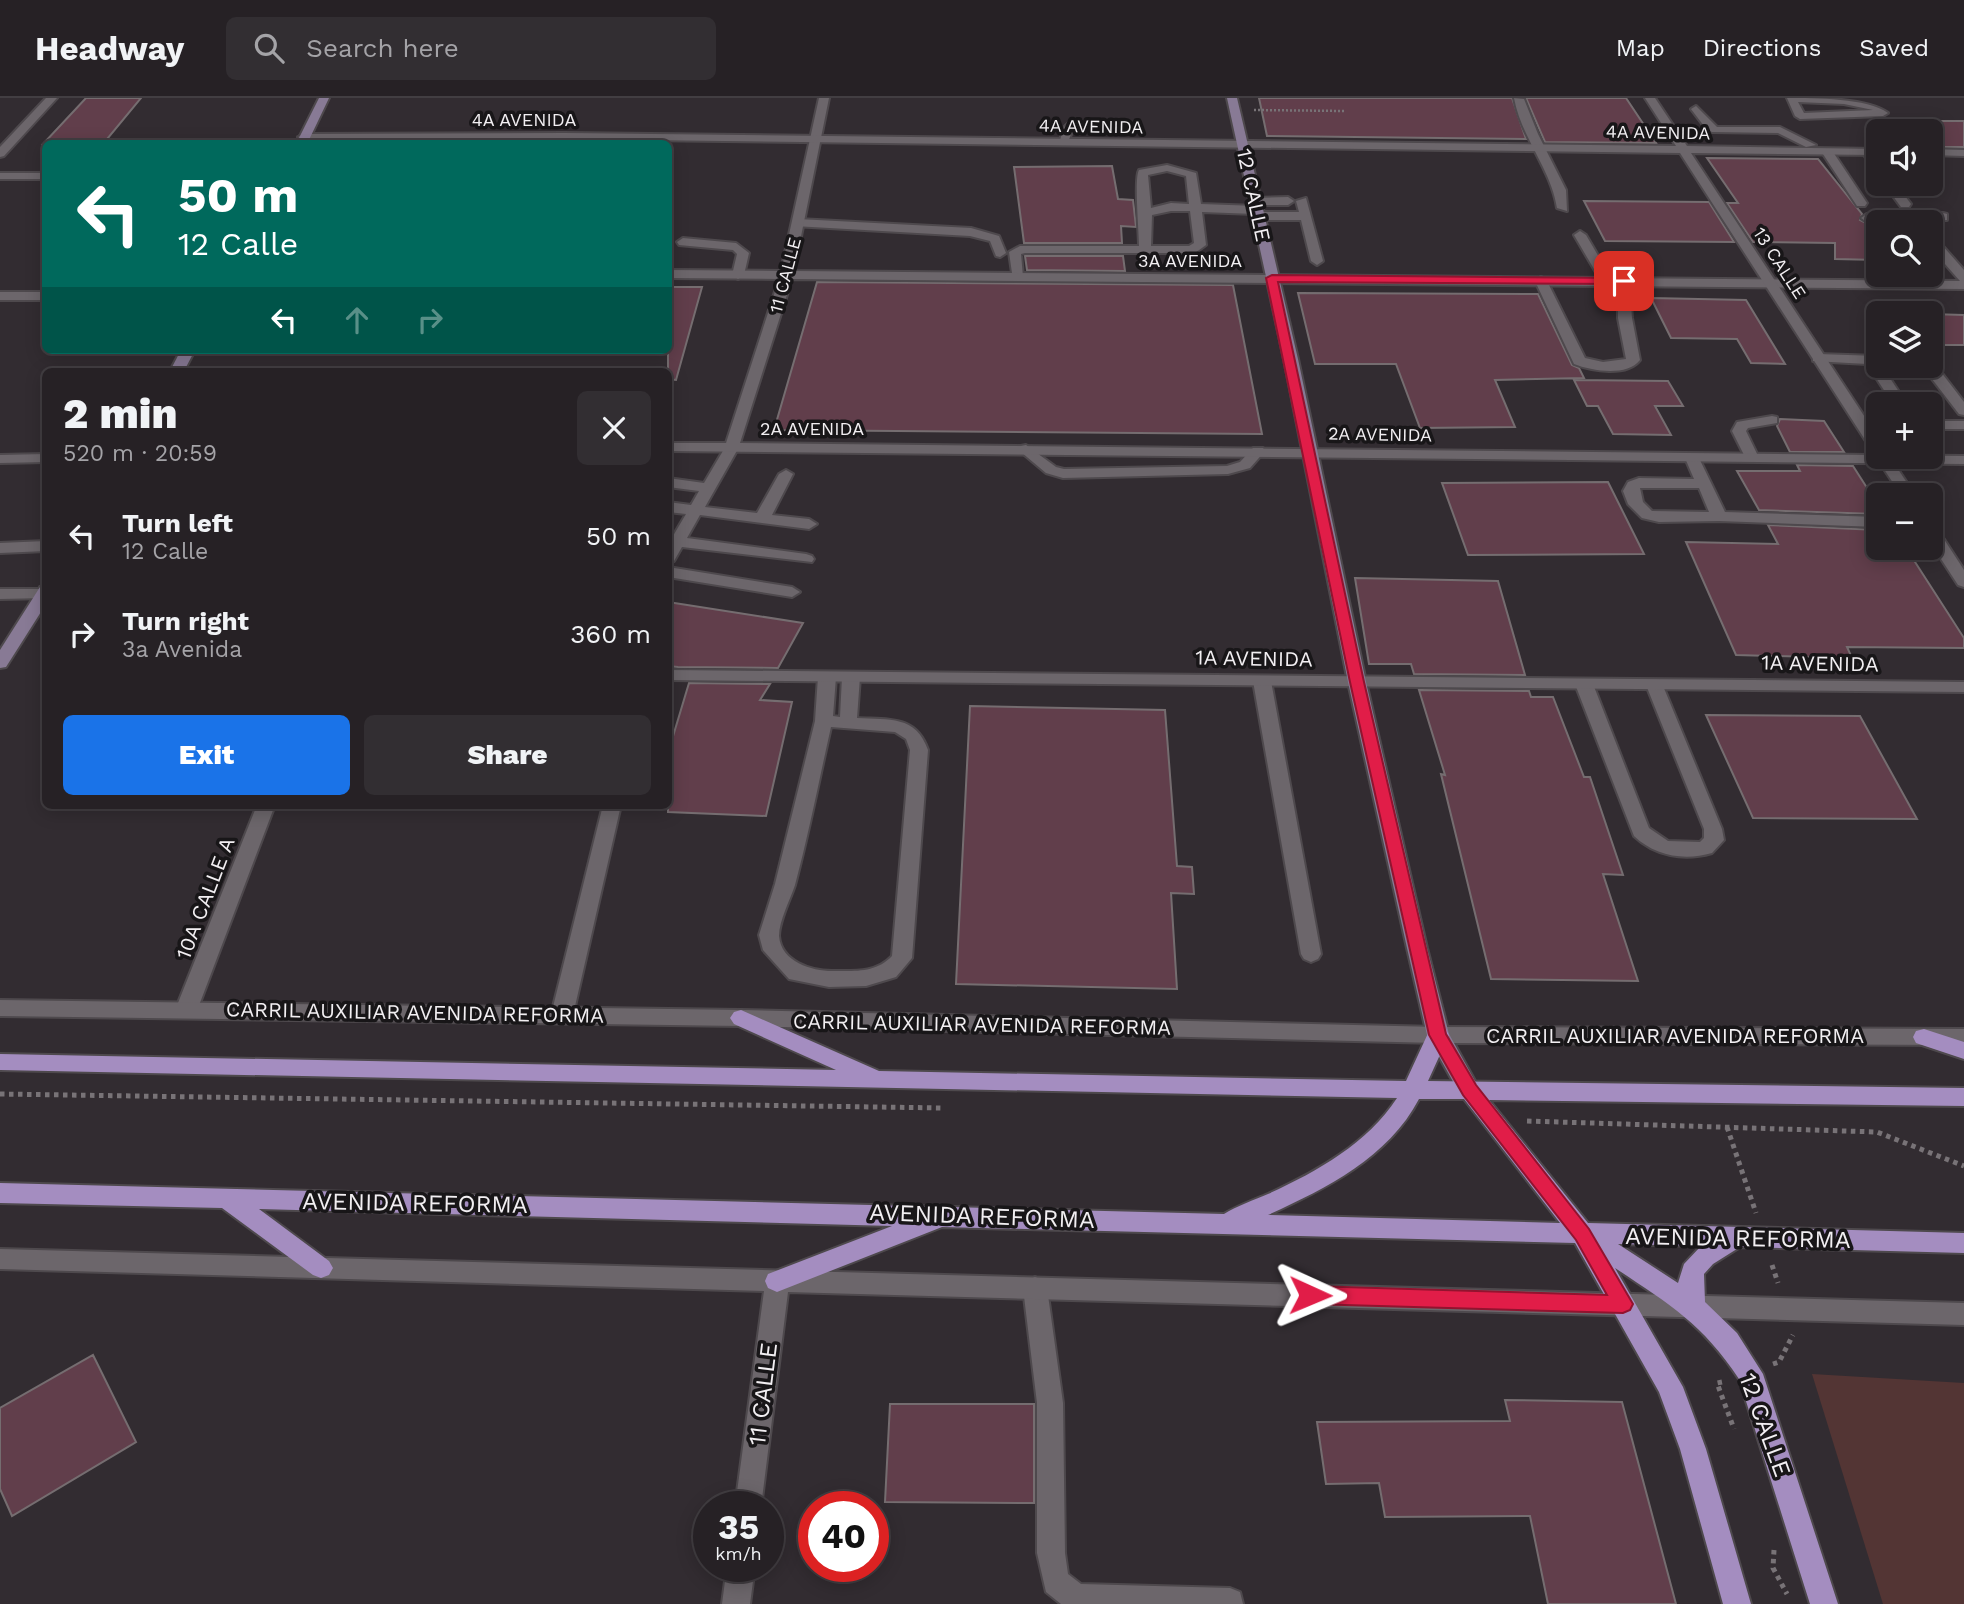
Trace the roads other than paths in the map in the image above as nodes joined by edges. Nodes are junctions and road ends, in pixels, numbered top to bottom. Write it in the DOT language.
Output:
graph roads {
  1 [pos="52,98"];
  2 [pos="331,98"];
  3 [pos="824,98"];
  4 [pos="1232,98"];
  5 [pos="1650,98"];
  6 [pos="1519,99"];
  7 [pos="322,103"];
  8 [pos="1696,109"];
  9 [pos="1800,116"];
  10 [pos="1077,121"];
  11 [pos="816,139"];
  12 [pos="302,140"];
  13 [pos="1063,143"];
  14 [pos="1243,146"];
  15 [pos="1539,148"];
  16 [pos="1817,149"];
  17 [pos="1683,150"];
  18 [pos="1866,152"];
  19 [pos="1943,152"];
  20 [pos="1964,153"];
  21 [pos="0,154"];
  22 [pos="0,176"];
  23 [pos="42,176"];
  24 [pos="1899,196"];
  25 [pos="1288,201"];
  26 [pos="1302,201"];
  27 [pos="1861,203"];
  28 [pos="1905,204"];
  29 [pos="1194,207"];
  30 [pos="1563,208"];
  31 [pos="1257,209"];
  32 [pos="1146,213"];
  33 [pos="1305,216"];
  34 [pos="798,223"];
  35 [pos="1580,235"];
  36 [pos="683,242"];
  37 [pos="1146,249"];
  38 [pos="1000,253"];
  39 [pos="1943,254"];
  40 [pos="1317,261"];
  41 [pos="1943,262"];
  42 [pos="1950,262"];
  43 [pos="672,274"];
  44 [pos="738,275"];
  45 [pos="787,275"];
  46 [pos="1017,277"];
  47 [pos="1272,278"];
  48 [pos="1964,278"];
  49 [pos="1541,281"];
  50 [pos="1607,281"];
  51 [pos="1624,281"];
  52 [pos="1769,282"];
  53 [pos="1964,285"];
  54 [pos="0,296"];
  55 [pos="42,296"];
  56 [pos="1818,358"];
  57 [pos="1866,360"];
  58 [pos="1938,378"];
  59 [pos="1964,411"];
  60 [pos="1772,420"];
  61 [pos="1943,425"];
  62 [pos="1964,425"];
  63 [pos="1866,432"];
  64 [pos="672,447"];
  65 [pos="732,447"];
  66 [pos="1026,449"];
  67 [pos="1258,451"];
  68 [pos="1310,452"];
  69 [pos="1866,455"];
  70 [pos="42,458"];
  71 [pos="1692,458"];
  72 [pos="1752,458"];
  73 [pos="0,459"];
  74 [pos="1943,459"];
  75 [pos="1964,460"];
  76 [pos="786,474"];
  77 [pos="672,483"];
  78 [pos="1706,484"];
  79 [pos="709,488"];
  80 [pos="672,507"];
  81 [pos="696,510"];
  82 [pos="1719,516"];
  83 [pos="762,519"];
  84 [pos="1866,522"];
  85 [pos="809,524"];
  86 [pos="673,540"];
  87 [pos="42,547"];
  88 [pos="1943,550"];
  89 [pos="2,552"];
  90 [pos="806,559"];
  91 [pos="672,573"];
  92 [pos="1964,582"];
  93 [pos="42,592"];
  94 [pos="792,592"];
  95 [pos="0,594"];
  96 [pos="42,595"];
  97 [pos="0,663"];
  98 [pos="672,675"];
  99 [pos="827,677"];
  100 [pos="850,677"];
  101 [pos="1262,681"];
  102 [pos="1357,682"];
  103 [pos="1584,684"];
  104 [pos="1655,684"];
  105 [pos="1964,687"];
  106 [pos="824,721"];
  107 [pos="848,722"];
  108 [pos="264,809"];
  109 [pos="611,809"];
  110 [pos="1311,954"];
  111 [pos="0,1007"];
  112 [pos="187,1008"];
  113 [pos="562,1015"];
  114 [pos="741,1018"];
  115 [pos="1438,1035"];
  116 [pos="1924,1037"];
  117 [pos="1964,1037"];
  118 [pos="1964,1051"];
  119 [pos="0,1062"];
  120 [pos="882,1080"];
  121 [pos="1411,1090"];
  122 [pos="1469,1090"];
  123 [pos="1964,1097"];
  124 [pos="0,1193"];
  125 [pos="227,1199"];
  126 [pos="946,1215"];
  127 [pos="1225,1223"];
  128 [pos="1583,1234"];
  129 [pos="1738,1237"];
  130 [pos="1964,1243"];
  131 [pos="0,1259"];
  132 [pos="321,1268"];
  133 [pos="777,1281"];
  134 [pos="1035,1288"];
  135 [pos="1623,1304"];
  136 [pos="1694,1307"];
  137 [pos="1964,1314"];
  138 [pos="750,1491"];
  139 [pos="739,1582"];
  140 [pos="1230,1602"];
  141 [pos="736,1604"];
  142 [pos="1737,1604"];
  143 [pos="1824,1604"];
  1 -- 21 [label="street"];
  2 -- 7 [label="main road"];
  3 -- 11 [label="street, 11 CALLE"];
  4 -- 14 [label="main road, 12 CALLE"];
  5 -- 17 [label="street, 13 CALLE"];
  6 -- 15 [label="street"];
  7 -- 12 [label="main road"];
  8 -- 16 [label="street"];
  9 -- 9 [label="street"];
  9 -- 16 [label="street"];
  10 -- 13 [label="street"];
  11 -- 12 [label="street, 4A AVENIDA"];
  11 -- 13 [label="street, 4A AVENIDA"];
  11 -- 34 [label="street, 11 CALLE"];
  13 -- 14 [label="street, 4A AVENIDA"];
  14 -- 15 [label="street, 4A AVENIDA"];
  14 -- 31 [label="main road, 12 CALLE"];
  15 -- 17 [label="street, 4A AVENIDA"];
  15 -- 30 [label="street"];
  16 -- 17 [label="street, 4A AVENIDA"];
  16 -- 18 [label="street, 4A AVENIDA"];
  16 -- 27 [label="street"];
  17 -- 52 [label="street, 13 CALLE"];
  19 -- 20 [label="street"];
  22 -- 23 [label="street"];
  24 -- 28 [label="street"];
  25 -- 31 [label="street"];
  26 -- 33 [label="street"];
  29 -- 31 [label="street"];
  29 -- 32 [label="street"];
  29 -- 32 [label="street"];
  29 -- 37 [label="street"];
  31 -- 33 [label="street"];
  31 -- 47 [label="main road, 12 CALLE"];
  32 -- 37 [label="street"];
  33 -- 40 [label="street"];
  34 -- 38 [label="street"];
  34 -- 45 [label="street, 11 CALLE"];
  35 -- 50 [label="street"];
  36 -- 44 [label="street"];
  37 -- 46 [label="street"];
  39 -- 42 [label="street"];
  41 -- 42 [label="street"];
  42 -- 48 [label="street"];
  43 -- 44 [label="street, 3A AVENIDA"];
  44 -- 45 [label="street, 3A AVENIDA"];
  45 -- 46 [label="street, 3A AVENIDA"];
  45 -- 65 [label="street, 11 CALLE"];
  46 -- 47 [label="street, 3A AVENIDA"];
  47 -- 49 [label="street, 3A AVENIDA"];
  47 -- 68 [label="main road, 12 CALLE"];
  49 -- 50 [label="street, 3A AVENIDA"];
  49 -- 51 [label="street"];
  50 -- 51 [label="street, 3A AVENIDA"];
  51 -- 52 [label="street, 3A AVENIDA"];
  52 -- 53 [label="street, 3A AVENIDA"];
  52 -- 56 [label="street, 13 CALLE"];
  54 -- 55 [label="street"];
  56 -- 57 [label="street"];
  56 -- 63 [label="street, 13 CALLE"];
  58 -- 59 [label="street"];
  60 -- 72 [label="lane"];
  61 -- 62 [label="lane"];
  64 -- 65 [label="street, 2A AVENIDA"];
  65 -- 66 [label="street, 2A AVENIDA"];
  65 -- 79 [label="street, 11 CALLE"];
  66 -- 67 [label="street, 2A AVENIDA"];
  66 -- 67 [label="street"];
  67 -- 68 [label="street, 2A AVENIDA"];
  68 -- 71 [label="street, 2A AVENIDA"];
  68 -- 102 [label="main road, 12 CALLE"];
  69 -- 72 [label="street, 2A AVENIDA"];
  70 -- 73 [label="street"];
  71 -- 72 [label="street, 2A AVENIDA"];
  71 -- 78 [label="street"];
  74 -- 75 [label="street, 2A AVENIDA"];
  76 -- 83 [label="street"];
  77 -- 79 [label="street"];
  78 -- 82 [label="street"];
  78 -- 82 [label="street"];
  79 -- 81 [label="street, 11 CALLE"];
  80 -- 81 [label="street"];
  81 -- 83 [label="street"];
  81 -- 86 [label="street, 11 CALLE"];
  82 -- 84 [label="street"];
  83 -- 85 [label="street"];
  86 -- 90 [label="street"];
  87 -- 89 [label="street"];
  88 -- 92 [label="street"];
  91 -- 94 [label="street"];
  93 -- 95 [label="lane"];
  96 -- 97 [label="main road"];
  98 -- 99 [label="street, 1A AVENIDA"];
  99 -- 100 [label="street, 1A AVENIDA"];
  99 -- 106 [label="street"];
  100 -- 101 [label="street, 1A AVENIDA"];
  100 -- 107 [label="street"];
  101 -- 102 [label="street, 1A AVENIDA"];
  101 -- 110 [label="street"];
  102 -- 103 [label="street, 1A AVENIDA"];
  102 -- 115 [label="main road, 12 CALLE"];
  103 -- 104 [label="street, 1A AVENIDA"];
  103 -- 104 [label="street"];
  104 -- 105 [label="street, 1A AVENIDA"];
  106 -- 107 [label="street"];
  106 -- 107 [label="street"];
  108 -- 112 [label="street, 10A CALLE A"];
  109 -- 113 [label="street"];
  111 -- 112 [label="street, CARRIL AUXILIAR AVENIDA REFORMA"];
  112 -- 113 [label="street, CARRIL AUXILIAR AVENIDA REFORMA"];
  113 -- 114 [label="street, CARRIL AUXILIAR AVENIDA REFORMA"];
  114 -- 115 [label="street, CARRIL AUXILIAR AVENIDA REFORMA"];
  114 -- 120 [label="main road"];
  115 -- 116 [label="street, CARRIL AUXILIAR AVENIDA REFORMA"];
  115 -- 121 [label="main road"];
  115 -- 122 [label="main road, 12 CALLE"];
  116 -- 117 [label="street, CARRIL AUXILIAR AVENIDA REFORMA"];
  116 -- 118 [label="main road"];
  119 -- 120 [label="main road"];
  120 -- 121 [label="main road"];
  121 -- 122 [label="main road"];
  121 -- 127 [label="main road"];
  122 -- 123 [label="main road"];
  122 -- 128 [label="main road, 12 CALLE"];
  124 -- 125 [label="main road, AVENIDA REFORMA"];
  125 -- 126 [label="main road, AVENIDA REFORMA"];
  125 -- 132 [label="main road"];
  126 -- 127 [label="main road, AVENIDA REFORMA"];
  126 -- 133 [label="main road"];
  127 -- 128 [label="main road, AVENIDA REFORMA"];
  128 -- 129 [label="main road, AVENIDA REFORMA"];
  128 -- 135 [label="main road, 12 CALLE"];
  128 -- 136 [label="main road, 12 CALLE"];
  129 -- 130 [label="main road, AVENIDA REFORMA"];
  129 -- 136 [label="main road"];
  131 -- 132 [label="street"];
  132 -- 133 [label="street"];
  133 -- 134 [label="street"];
  133 -- 138 [label="street, 11 CALLE"];
  134 -- 135 [label="street"];
  134 -- 140 [label="street"];
  135 -- 136 [label="street"];
  135 -- 142 [label="main road, 12 CALLE"];
  136 -- 137 [label="street"];
  136 -- 143 [label="main road, 12 CALLE"];
  139 -- 141 [label="street"];
}
